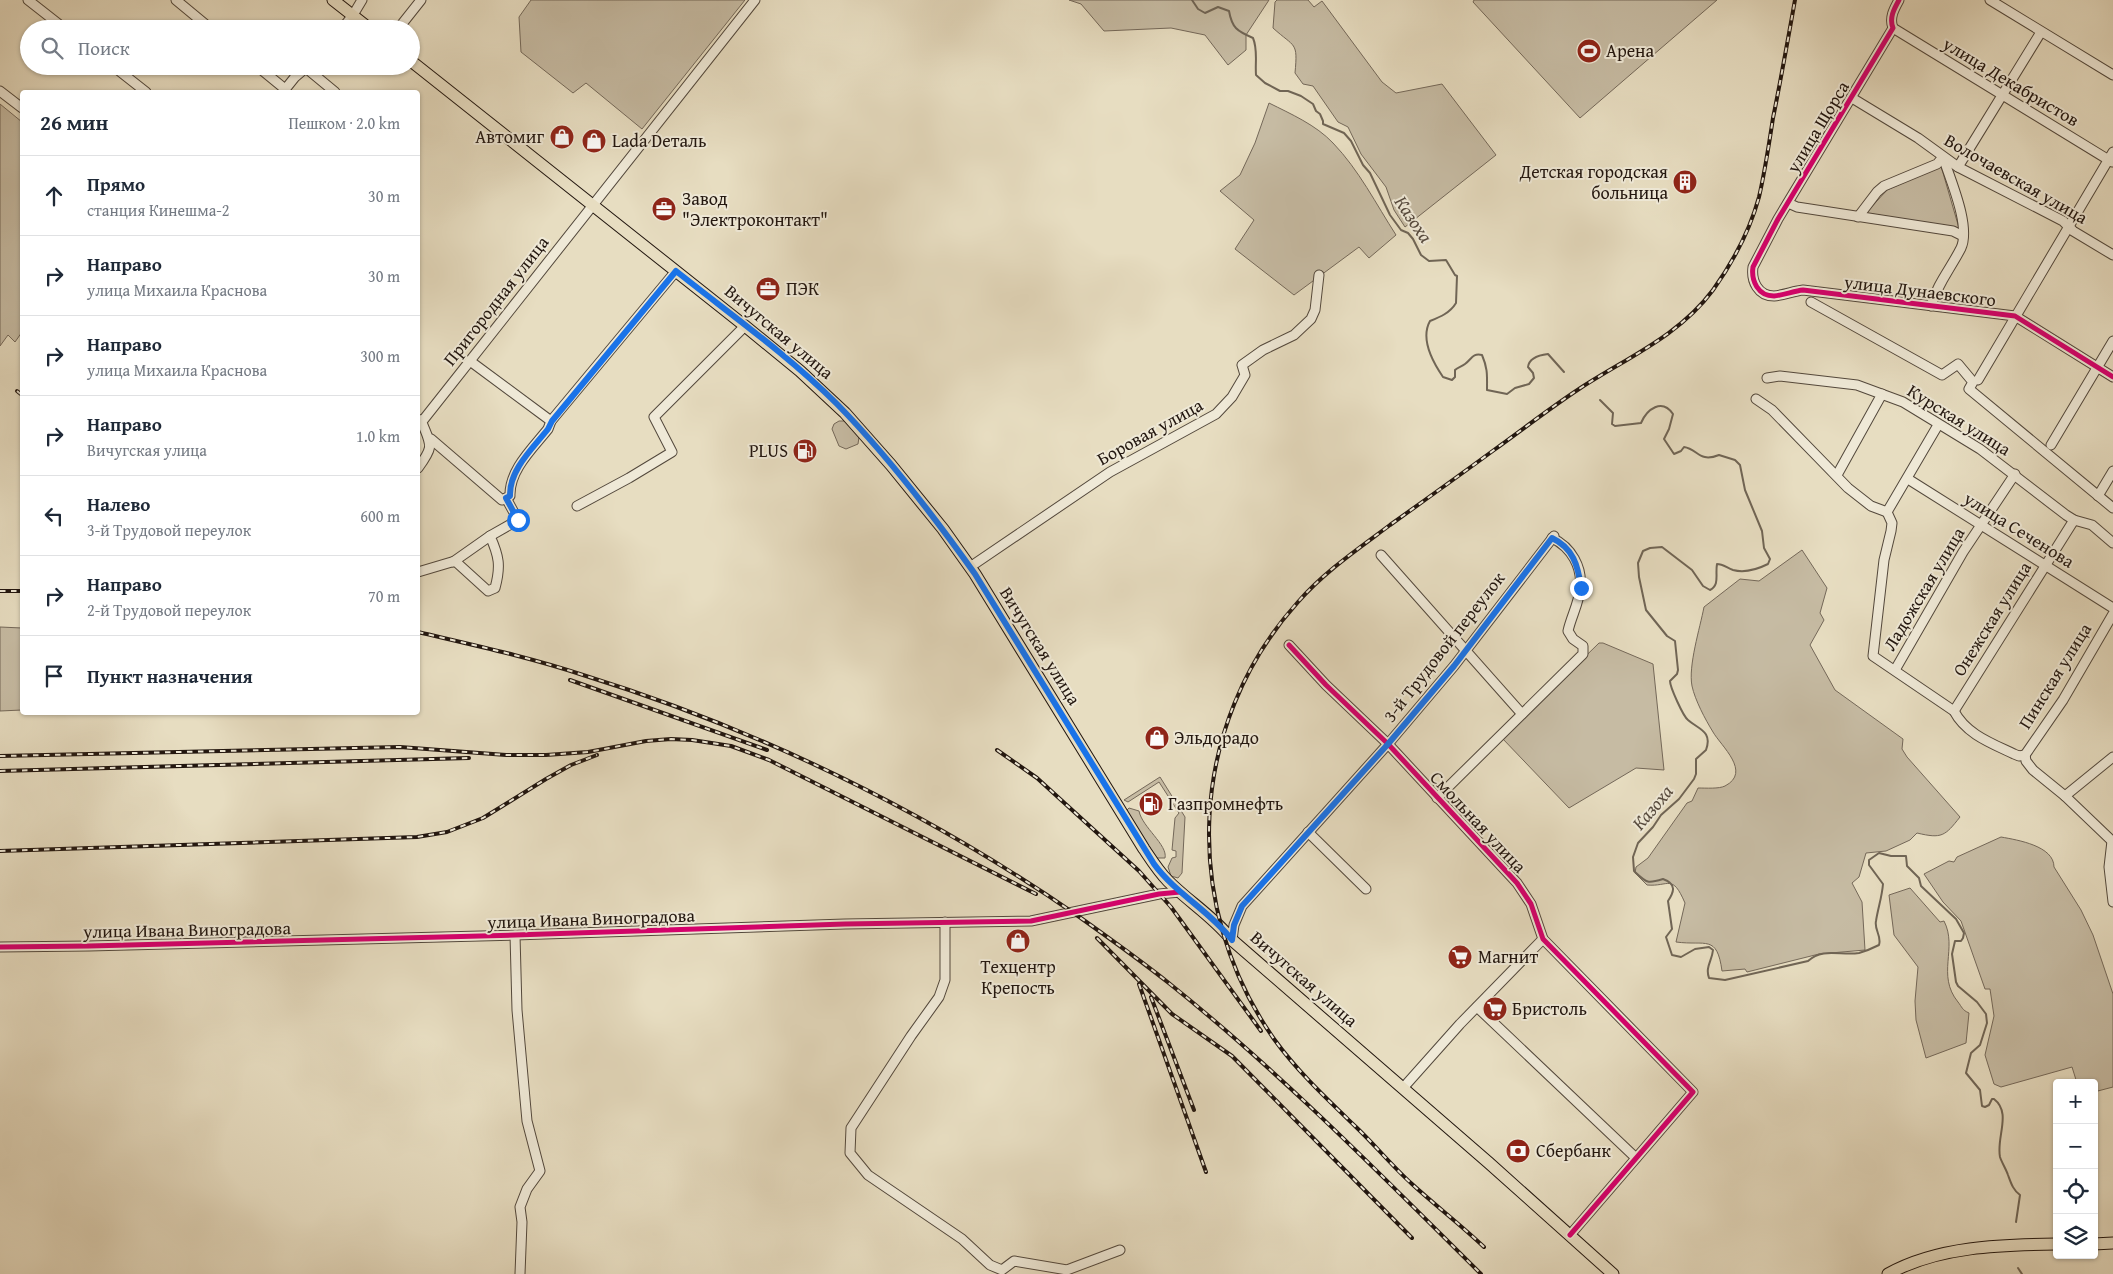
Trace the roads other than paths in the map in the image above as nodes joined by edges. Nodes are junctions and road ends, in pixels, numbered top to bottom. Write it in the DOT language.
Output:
graph roads {
  1 [pos="28,0"];
  2 [pos="176,0"];
  3 [pos="333,0"];
  4 [pos="362,0"];
  5 [pos="421,0"];
  6 [pos="755,0"];
  7 [pos="1899,0"];
  8 [pos="1990,0"];
  9 [pos="353,15"];
  10 [pos="54,20"];
  11 [pos="200,20"];
  12 [pos="349,20"];
  13 [pos="359,20"];
  14 [pos="405,20"];
  15 [pos="1892,28"];
  16 [pos="2041,32"];
  17 [pos="420,68"];
  18 [pos="124,75"];
  19 [pos="267,75"];
  20 [pos="297,75"];
  21 [pos="316,75"];
  22 [pos="2113,75"];
  23 [pos="143,90"];
  24 [pos="283,90"];
  25 [pos="285,90"];
  26 [pos="333,90"];
  27 [pos="0,91"];
  28 [pos="2002,95"];
  29 [pos="1852,98"];
  30 [pos="20,106"];
  31 [pos="1943,157"];
  32 [pos="2111,158"];
  33 [pos="1958,167"];
  34 [pos="1788,203"];
  35 [pos="593,204"];
  36 [pos="1858,217"];
  37 [pos="2069,226"];
  38 [pos="1963,236"];
  39 [pos="2113,256"];
  40 [pos="676,271"];
  41 [pos="1319,275"];
  42 [pos="1768,294"];
  43 [pos="1811,302"];
  44 [pos="1931,306"];
  45 [pos="2015,316"];
  46 [pos="745,326"];
  47 [pos="2113,342"];
  48 [pos="470,361"];
  49 [pos="2098,367"];
  50 [pos="2113,377"];
  51 [pos="1767,378"];
  52 [pos="1978,380"];
  53 [pos="1882,394"];
  54 [pos="1756,399"];
  55 [pos="421,420"];
  56 [pos="552,421"];
  57 [pos="1938,425"];
  58 [pos="431,438"];
  59 [pos="2051,445"];
  60 [pos="420,465"];
  61 [pos="2113,471"];
  62 [pos="2014,474"];
  63 [pos="1837,475"];
  64 [pos="1908,479"];
  65 [pos="2098,496"];
  66 [pos="508,497"];
  67 [pos="577,506"];
  68 [pos="2113,508"];
  69 [pos="1887,512"];
  70 [pos="2074,520"];
  71 [pos="1981,525"];
  72 [pos="490,536"];
  73 [pos="2113,543"];
  74 [pos="1381,555"];
  75 [pos="453,562"];
  76 [pos="2044,566"];
  77 [pos="970,568"];
  78 [pos="420,571"];
  79 [pos="2113,608"];
  80 [pos="2113,614"];
  81 [pos="1289,645"];
  82 [pos="1466,651"];
  83 [pos="1895,670"];
  84 [pos="1954,711"];
  85 [pos="1522,714"];
  86 [pos="1388,744"];
  87 [pos="2025,755"];
  88 [pos="2113,757"];
  89 [pos="2065,796"];
  90 [pos="1437,798"];
  91 [pos="1308,832"];
  92 [pos="2113,841"];
  93 [pos="1366,889"];
  94 [pos="1180,892"];
  95 [pos="2113,902"];
  96 [pos="945,922"];
  97 [pos="515,935"];
  98 [pos="1543,939"];
  99 [pos="1232,940"];
  100 [pos="0,947"];
  101 [pos="1476,1007"];
  102 [pos="1404,1088"];
  103 [pos="1636,1158"];
  104 [pos="1570,1235"];
  105 [pos="2113,1243"];
  106 [pos="2053,1244"];
  107 [pos="2098,1244"];
  108 [pos="1120,1250"];
  109 [pos="520,1274"];
  110 [pos="1613,1274"];
  111 [pos="1888,1274"];
  1 -- 10 [label="street"];
  2 -- 11 [label="street"];
  3 -- 9 [label="main road"];
  4 -- 9 [label="street"];
  5 -- 14 [label="street"];
  6 -- 35 [label="street, Пригородная улица"];
  7 -- 15 [label="street, улица Щорса"];
  8 -- 16 [label="street"];
  9 -- 12 [label="street"];
  9 -- 13 [label="main road"];
  15 -- 28 [label="street, улица Декабристов"];
  15 -- 29 [label="street, улица Щорса"];
  16 -- 22 [label="street"];
  16 -- 28 [label="street"];
  17 -- 35 [label="main road, Вичугская улица"];
  18 -- 23 [label="street"];
  19 -- 24 [label="street"];
  20 -- 25 [label="street"];
  21 -- 26 [label="street"];
  27 -- 30 [label="street"];
  28 -- 32 [label="street, улица Декабристов"];
  28 -- 33 [label="street"];
  29 -- 31 [label="street, Волочаевская улица"];
  29 -- 34 [label="street, улица Щорса"];
  31 -- 33 [label="street, Волочаевская улица"];
  31 -- 36 [label="street"];
  31 -- 38 [label="street"];
  32 -- 37 [label="street"];
  33 -- 37 [label="street, Волочаевская улица"];
  34 -- 36 [label="street"];
  34 -- 42 [label="street, улица Щорса"];
  35 -- 40 [label="main road, Вичугская улица"];
  35 -- 48 [label="street, Пригородная улица"];
  36 -- 38 [label="street"];
  37 -- 39 [label="street, Волочаевская улица"];
  37 -- 45 [label="street"];
  38 -- 44 [label="street"];
  40 -- 46 [label="main road, Вичугская улица"];
  40 -- 56 [label="street"];
  41 -- 77 [label="street, Боровая улица"];
  42 -- 44 [label="street, улица Дунаевского"];
  43 -- 65 [label="street, Курская улица"];
  44 -- 45 [label="street, улица Дунаевского"];
  45 -- 49 [label="street, улица Дунаевского"];
  45 -- 52 [label="street"];
  46 -- 67 [label="street"];
  46 -- 77 [label="main road, Вичугская улица"];
  47 -- 49 [label="street"];
  48 -- 55 [label="street, Пригородная улица"];
  48 -- 56 [label="street"];
  49 -- 50 [label="street, улица Дунаевского"];
  49 -- 59 [label="street"];
  51 -- 53 [label="street, Курская улица"];
  53 -- 57 [label="street, Курская улица"];
  53 -- 63 [label="street"];
  54 -- 63 [label="street"];
  55 -- 60 [label="street"];
  56 -- 66 [label="street"];
  57 -- 62 [label="street, Курская улица"];
  57 -- 64 [label="street"];
  58 -- 66 [label="street"];
  61 -- 65 [label="street"];
  62 -- 70 [label="street, Курская улица"];
  62 -- 71 [label="street, Ладожская улица"];
  63 -- 69 [label="street"];
  64 -- 69 [label="street"];
  64 -- 71 [label="street, улица Сеченова"];
  65 -- 68 [label="street, Курская улица"];
  66 -- 72 [label="street"];
  69 -- 83 [label="street"];
  70 -- 73 [label="street, Курская улица"];
  70 -- 76 [label="street, Онежская улица"];
  71 -- 76 [label="street, улица Сеченова"];
  71 -- 83 [label="street, Ладожская улица"];
  72 -- 75 [label="street"];
  72 -- 75 [label="street"];
  74 -- 82 [label="street"];
  75 -- 78 [label="street"];
  76 -- 79 [label="street, улица Сеченова"];
  76 -- 84 [label="street, Онежская улица"];
  77 -- 94 [label="main road, Вичугская улица"];
  80 -- 87 [label="street, Пинская улица"];
  81 -- 86 [label="street, Смольная улица"];
  82 -- 85 [label="street"];
  82 -- 85 [label="street, 3-й Трудовой переулок"];
  82 -- 86 [label="street, 3-й Трудовой переулок"];
  83 -- 84 [label="street"];
  84 -- 87 [label="street"];
  85 -- 90 [label="street"];
  86 -- 90 [label="street, Смольная улица"];
  86 -- 91 [label="street, 3-й Трудовой переулок"];
  87 -- 89 [label="street"];
  88 -- 89 [label="street"];
  89 -- 92 [label="street"];
  90 -- 98 [label="street, Смольная улица"];
  91 -- 93 [label="street"];
  91 -- 99 [label="street, 3-й Трудовой переулок"];
  92 -- 95 [label="street"];
  94 -- 96 [label="street, улица Ивана Виноградова"];
  94 -- 99 [label="main road, Вичугская улица"];
  96 -- 97 [label="street, улица Ивана Виноградова"];
  96 -- 108 [label="street"];
  97 -- 100 [label="street, улица Ивана Виноградова"];
  97 -- 109 [label="street"];
  98 -- 101 [label="street"];
  98 -- 103 [label="street, Смольная улица"];
  99 -- 102 [label="main road, Вичугская улица"];
  101 -- 102 [label="street"];
  101 -- 103 [label="street"];
  102 -- 104 [label="main road, Вичугская улица"];
  103 -- 104 [label="street"];
  104 -- 110 [label="main road, Вичугская улица"];
  105 -- 107 [label="main road"];
  106 -- 111 [label="main road"];
}
